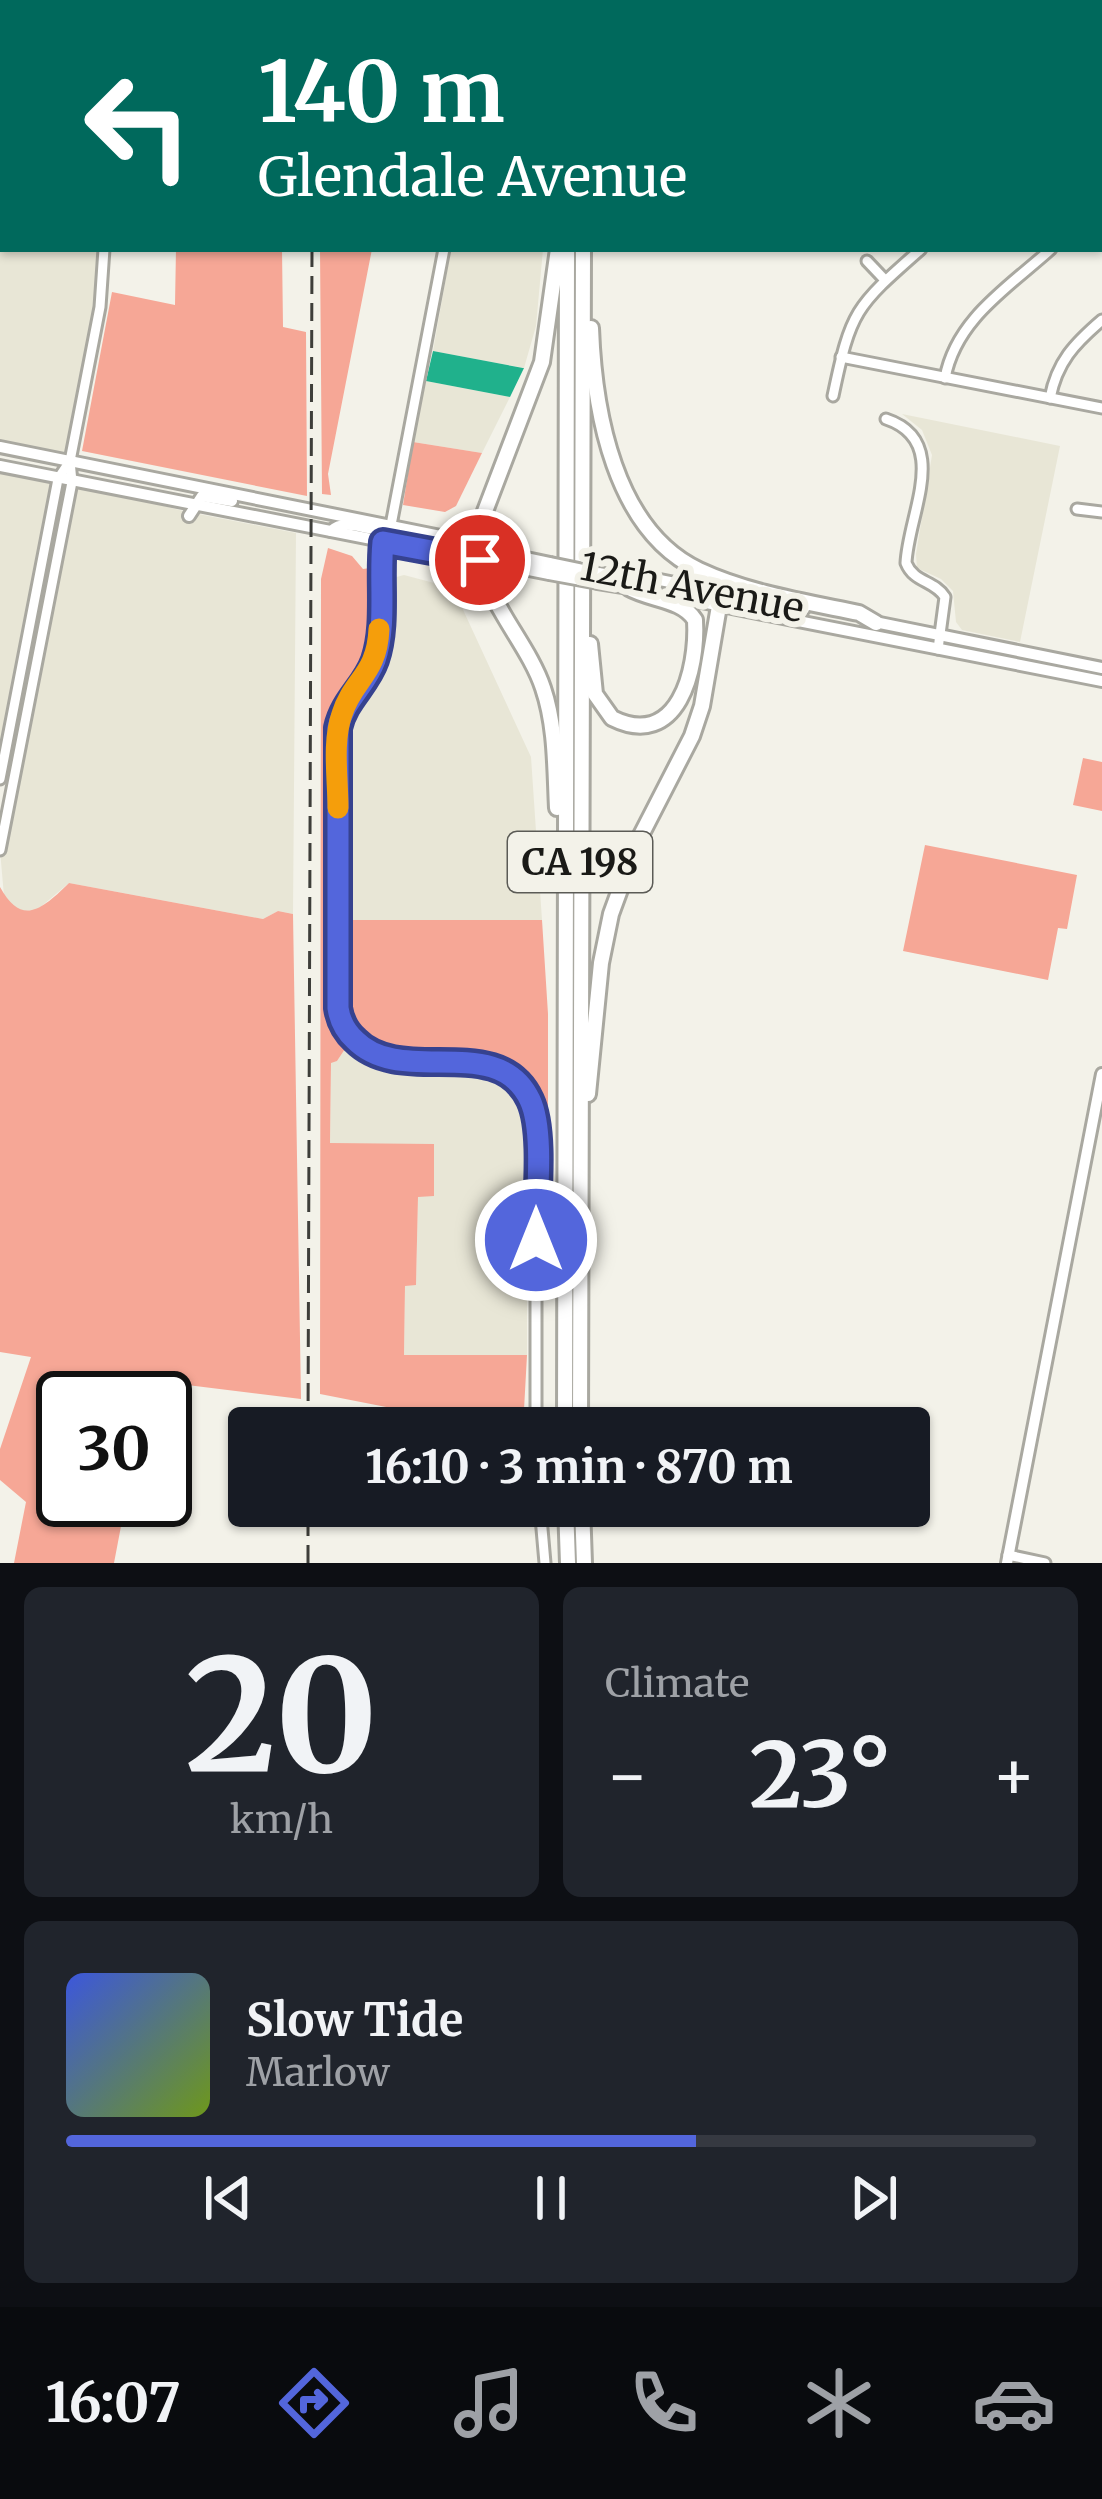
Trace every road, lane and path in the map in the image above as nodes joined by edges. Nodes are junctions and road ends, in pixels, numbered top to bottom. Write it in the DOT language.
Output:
graph roads {
  1 [pos="104,252"];
  2 [pos="443,252"];
  3 [pos="558,252"];
  4 [pos="567,252"];
  5 [pos="585,252"];
  6 [pos="585,252"];
  7 [pos="918,252"];
  8 [pos="1049,252"];
  9 [pos="867,261"];
  10 [pos="885,280"];
  11 [pos="1102,320"];
  12 [pos="841,357"];
  13 [pos="945,378"];
  14 [pos="833,396"];
  15 [pos="1050,398"];
  16 [pos="1102,408"];
  17 [pos="886,419"];
  18 [pos="0,447"];
  19 [pos="70,460"];
  20 [pos="0,466"];
  21 [pos="58,479"];
  22 [pos="73,482"];
  23 [pos="196,503"];
  24 [pos="282,504"];
  25 [pos="1077,509"];
  26 [pos="1102,512"];
  27 [pos="189,516"];
  28 [pos="391,525"];
  29 [pos="331,531"];
  30 [pos="383,542"];
  31 [pos="476,542"];
  32 [pos="581,554"];
  33 [pos="480,560"];
  34 [pos="549,566"];
  35 [pos="598,575"];
  36 [pos="648,578"];
  37 [pos="629,588"];
  38 [pos="697,588"];
  39 [pos="719,605"];
  40 [pos="876,622"];
  41 [pos="939,642"];
  42 [pos="1102,668"];
  43 [pos="1102,680"];
  44 [pos="0,779"];
  45 [pos="0,850"];
  46 [pos="564,977"];
  47 [pos="1102,1075"];
  48 [pos="1097,1123"];
  49 [pos="579,1171"];
  50 [pos="536,1407"];
  51 [pos="566,1407"];
  52 [pos="580,1407"];
  53 [pos="542,1527"];
  54 [pos="567,1527"];
  55 [pos="583,1527"];
  56 [pos="1007,1559"];
  57 [pos="545,1563"];
  58 [pos="568,1563"];
  59 [pos="584,1563"];
  60 [pos="1045,1563"];
  1 -- 19 [label="street"];
  2 -- 28 [label="street"];
  3 -- 31 [label="highway"];
  4 -- 46 [label="highway, CA 198"];
  5 -- 32 [label="highway, CA 198"];
  6 -- 40 [label="highway"];
  7 -- 10 [label="street"];
  8 -- 13 [label="street"];
  9 -- 10 [label="street"];
  10 -- 12 [label="street"];
  11 -- 15 [label="street"];
  12 -- 13 [label="street"];
  12 -- 14 [label="street"];
  13 -- 15 [label="street"];
  15 -- 16 [label="street"];
  17 -- 41 [label="street"];
  18 -- 19 [label="main road, 12th Avenue"];
  19 -- 21 [label="street"];
  19 -- 22 [label="street"];
  19 -- 24 [label="main road, 12th Avenue"];
  20 -- 21 [label="main road"];
  21 -- 22 [label="main road"];
  21 -- 44 [label="street"];
  22 -- 23 [label="main road"];
  22 -- 45 [label="street"];
  23 -- 24 [label="main road"];
  23 -- 27 [label="main road"];
  23 -- 29 [label="main road"];
  24 -- 28 [label="main road, 12th Avenue"];
  25 -- 26 [label="street"];
  28 -- 29 [label="main road"];
  28 -- 31 [label="main road, 12th Avenue"];
  29 -- 30 [label="main road"];
  30 -- 33 [label="main road"];
  30 -- 50 [label="street"];
  31 -- 33 [label="highway"];
  31 -- 34 [label="main road, 12th Avenue"];
  32 -- 37 [label="highway"];
  32 -- 49 [label="highway, CA 198"];
  33 -- 34 [label="highway"];
  33 -- 46 [label="highway"];
  34 -- 35 [label="highway, bridge"];
  35 -- 36 [label="highway"];
  35 -- 37 [label="main road, 12th Avenue"];
  36 -- 38 [label="main road, 12th Avenue"];
  37 -- 39 [label="main road, 12th Avenue"];
  38 -- 39 [label="highway"];
  38 -- 40 [label="main road, 12th Avenue"];
  39 -- 41 [label="main road, 12th Avenue"];
  39 -- 49 [label="highway"];
  40 -- 41 [label="main road, 12th Avenue"];
  41 -- 42 [label="main road, 12th Avenue"];
  41 -- 43 [label="main road, 12th Avenue"];
  46 -- 51 [label="highway, CA 198"];
  47 -- 48 [label="main road"];
  48 -- 56 [label="main road"];
  49 -- 52 [label="highway, CA 198"];
  53 -- 57 [label="street"];
  54 -- 58 [label="highway"];
  55 -- 59 [label="highway"];
  56 -- 60 [label="street"];
}
